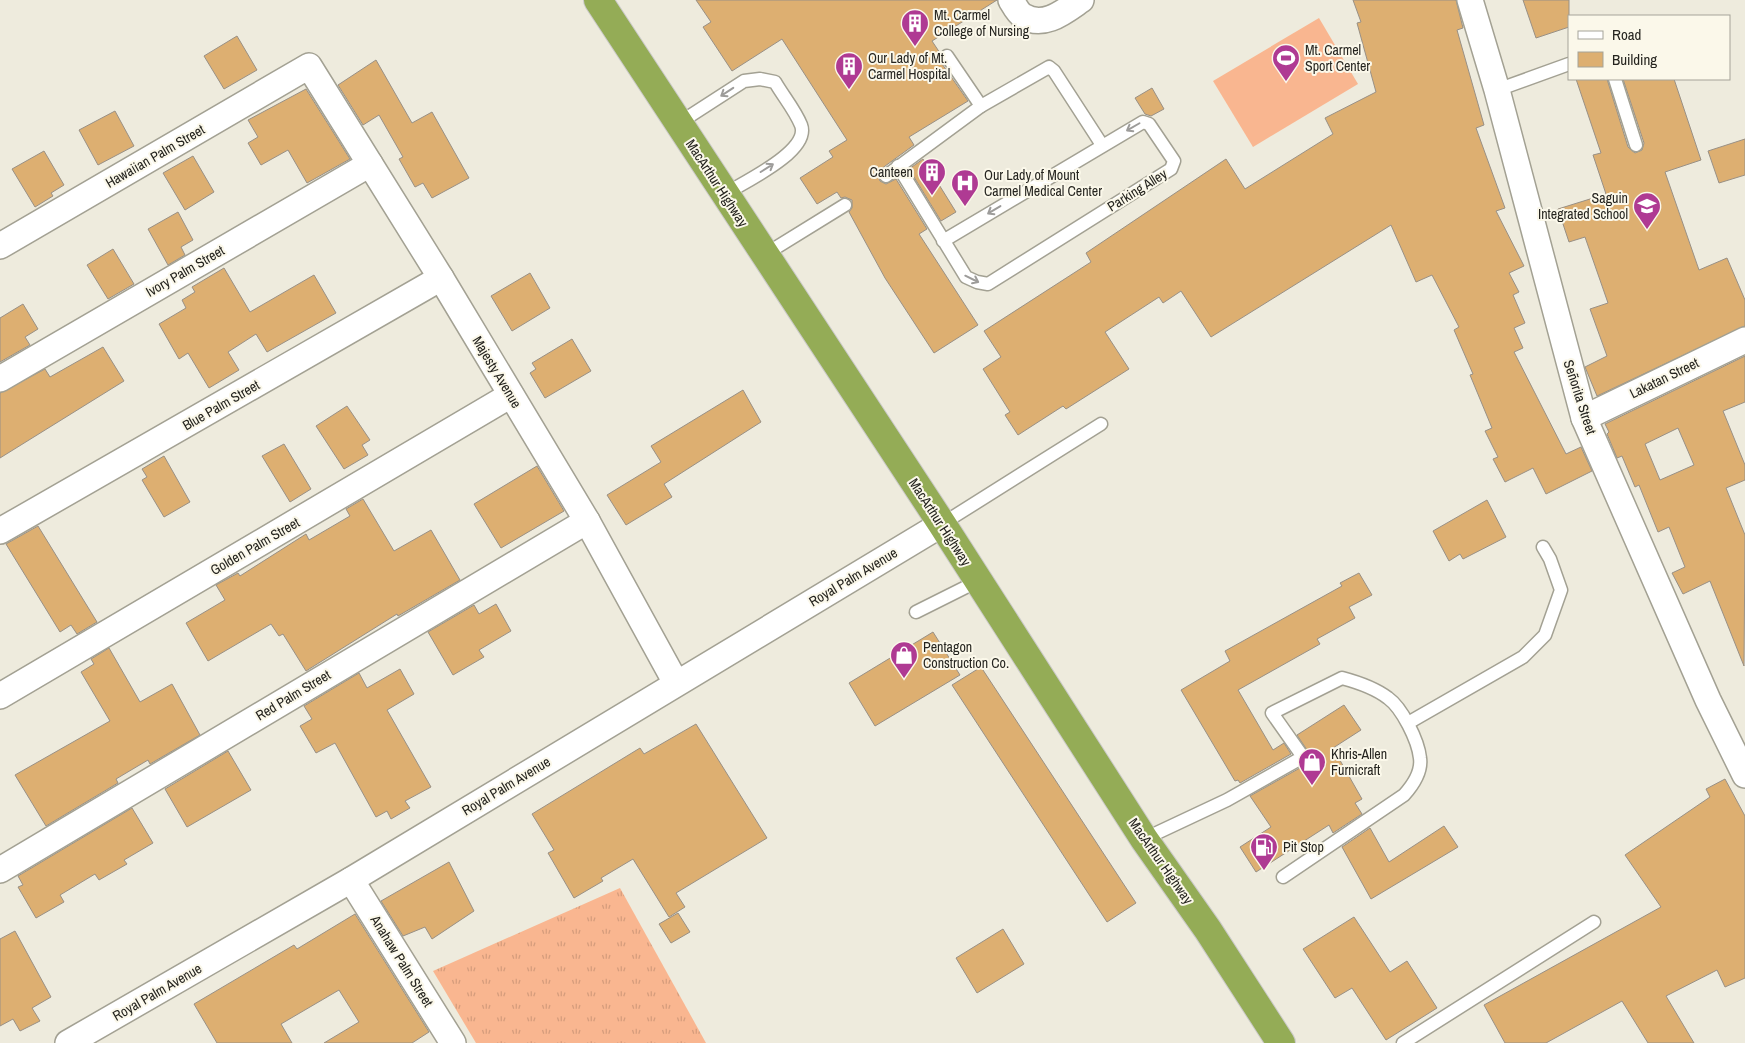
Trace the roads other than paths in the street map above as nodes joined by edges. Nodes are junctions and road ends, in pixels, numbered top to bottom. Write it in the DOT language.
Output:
graph roads {
  1 [pos="598,0"];
  2 [pos="1011,0"];
  3 [pos="1082,0"];
  4 [pos="1470,0"];
  5 [pos="947,56"];
  6 [pos="1568,64"];
  7 [pos="309,66"];
  8 [pos="1615,80"];
  9 [pos="1497,90"];
  10 [pos="981,106"];
  11 [pos="679,124"];
  12 [pos="1102,145"];
  13 [pos="1636,145"];
  14 [pos="370,164"];
  15 [pos="898,166"];
  16 [pos="886,176"];
  17 [pos="725,194"];
  18 [pos="845,205"];
  19 [pos="942,242"];
  20 [pos="0,246"];
  21 [pos="764,255"];
  22 [pos="441,278"];
  23 [pos="1745,340"];
  24 [pos="0,378"];
  25 [pos="511,396"];
  26 [pos="1584,418"];
  27 [pos="1101,424"];
  28 [pos="587,521"];
  29 [pos="942,524"];
  30 [pos="0,531"];
  31 [pos="1543,547"];
  32 [pos="978,581"];
  33 [pos="916,612"];
  34 [pos="676,683"];
  35 [pos="0,696"];
  36 [pos="1408,722"];
  37 [pos="1745,775"];
  38 [pos="1144,838"];
  39 [pos="0,870"];
  40 [pos="1283,877"];
  41 [pos="351,880"];
  42 [pos="1594,922"];
  43 [pos="447,1041"];
  44 [pos="68,1043"];
  45 [pos="1281,1043"];
  46 [pos="1403,1043"];
  1 -- 11 [label="highway, MacArthur Highway"];
  2 -- 3 [label="street"];
  4 -- 9 [label="street, Señorita Street"];
  5 -- 10 [label="lane"];
  6 -- 9 [label="lane"];
  7 -- 14 [label="street, Majesty Avenue"];
  7 -- 20 [label="street, Hawaiian Palm Street"];
  8 -- 13 [label="lane"];
  9 -- 26 [label="street, Señorita Street"];
  10 -- 12 [label="lane"];
  10 -- 15 [label="lane"];
  11 -- 17 [label="highway, MacArthur Highway"];
  17 -- 11 [label="lane, one-way"];
  12 -- 19 [label="lane, Parking Alley, one-way"];
  19 -- 12 [label="lane, Parking Alley, one-way"];
  14 -- 22 [label="street, Majesty Avenue"];
  14 -- 24 [label="street, Ivory Palm Street"];
  15 -- 16 [label="lane"];
  15 -- 19 [label="lane, Parking Alley"];
  17 -- 21 [label="highway, MacArthur Highway"];
  18 -- 21 [label="lane"];
  21 -- 29 [label="highway, MacArthur Highway"];
  22 -- 25 [label="street, Majesty Avenue"];
  22 -- 30 [label="street, Blue Palm Street"];
  23 -- 26 [label="street, Lakatan Street"];
  25 -- 28 [label="street, Majesty Avenue"];
  25 -- 35 [label="street, Golden Palm Street"];
  26 -- 37 [label="street, Señorita Street"];
  27 -- 29 [label="lane"];
  28 -- 34 [label="street, Majesty Avenue"];
  28 -- 39 [label="street, Red Palm Street"];
  29 -- 32 [label="highway, MacArthur Highway"];
  29 -- 34 [label="street, Royal Palm Avenue"];
  31 -- 36 [label="lane"];
  32 -- 33 [label="lane"];
  32 -- 38 [label="highway, MacArthur Highway"];
  34 -- 41 [label="street, Royal Palm Avenue"];
  36 -- 38 [label="lane"];
  36 -- 40 [label="lane"];
  38 -- 45 [label="highway, MacArthur Highway"];
  41 -- 43 [label="street, Anahaw Palm Street"];
  41 -- 44 [label="street, Royal Palm Avenue"];
  42 -- 46 [label="lane"];
}
